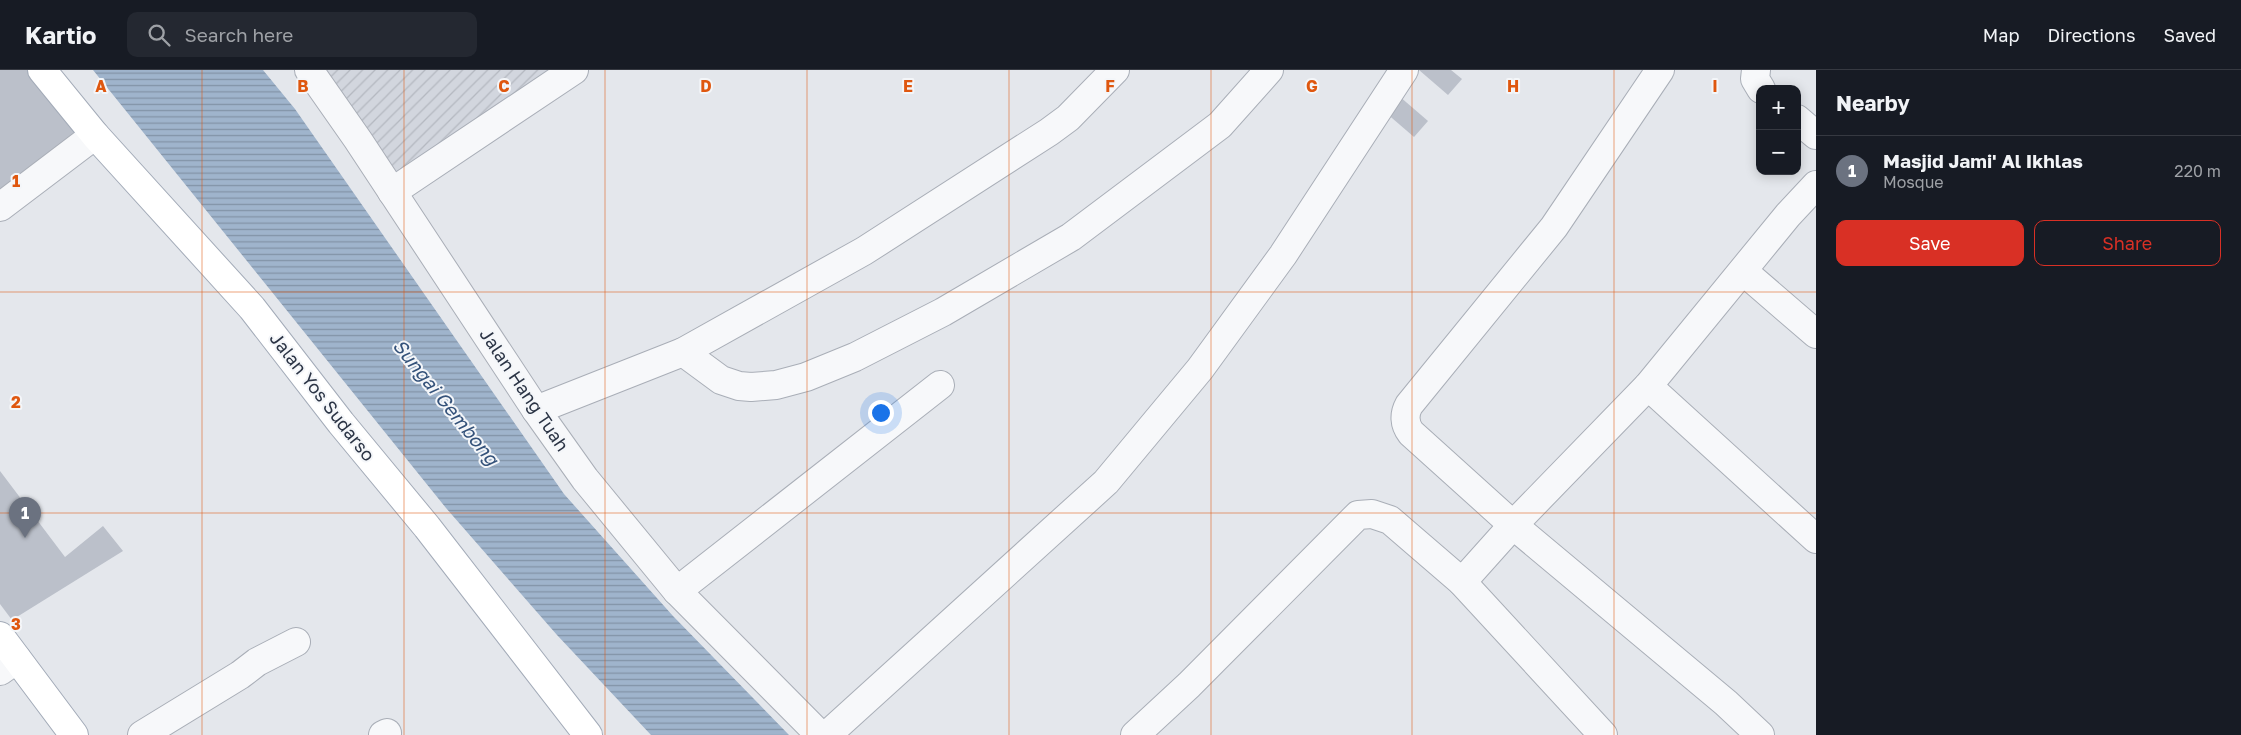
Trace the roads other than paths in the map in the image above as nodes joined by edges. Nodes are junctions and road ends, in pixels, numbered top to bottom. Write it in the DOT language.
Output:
graph roads {
  1 [pos="42,70"];
  2 [pos="309,70"];
  3 [pos="574,70"];
  4 [pos="1115,70"];
  5 [pos="1269,70"];
  6 [pos="1404,70"];
  7 [pos="1660,70"];
  8 [pos="1756,70"];
  9 [pos="1759,85"];
  10 [pos="1801,123"];
  11 [pos="95,135"];
  12 [pos="1816,136"];
  13 [pos="1816,185"];
  14 [pos="392,192"];
  15 [pos="0,207"];
  16 [pos="1743,272"];
  17 [pos="1816,334"];
  18 [pos="683,352"];
  19 [pos="940,385"];
  20 [pos="1648,386"];
  21 [pos="536,410"];
  22 [pos="1513,525"];
  23 [pos="1816,539"];
  24 [pos="1462,582"];
  25 [pos="677,592"];
  26 [pos="0,636"];
  27 [pos="296,642"];
  28 [pos="9,665"];
  29 [pos="74,735"];
  30 [pos="142,735"];
  31 [pos="588,735"];
  32 [pos="820,735"];
  33 [pos="827,735"];
  34 [pos="1135,735"];
  35 [pos="1603,735"];
  36 [pos="1760,735"];
  1 -- 11 [label="main road, Jalan Yos Sudarso"];
  2 -- 14 [label="street, Jalan Hang Tuah"];
  3 -- 14 [label="street"];
  4 -- 18 [label="street"];
  5 -- 18 [label="street"];
  6 -- 33 [label="street"];
  7 -- 22 [label="street"];
  8 -- 9 [label="street"];
  10 -- 12 [label="street"];
  11 -- 15 [label="street"];
  11 -- 31 [label="main road, Jalan Yos Sudarso"];
  13 -- 16 [label="street"];
  14 -- 21 [label="street, Jalan Hang Tuah"];
  16 -- 17 [label="street"];
  16 -- 20 [label="street"];
  18 -- 21 [label="street"];
  19 -- 25 [label="street"];
  20 -- 22 [label="street"];
  20 -- 23 [label="street"];
  21 -- 25 [label="street, Jalan Hang Tuah"];
  22 -- 24 [label="street"];
  22 -- 36 [label="street"];
  24 -- 34 [label="street"];
  24 -- 35 [label="street"];
  25 -- 32 [label="street, Jalan Hang Tuah"];
  26 -- 28 [label="main road"];
  27 -- 30 [label="street"];
  28 -- 29 [label="main road"];
}
